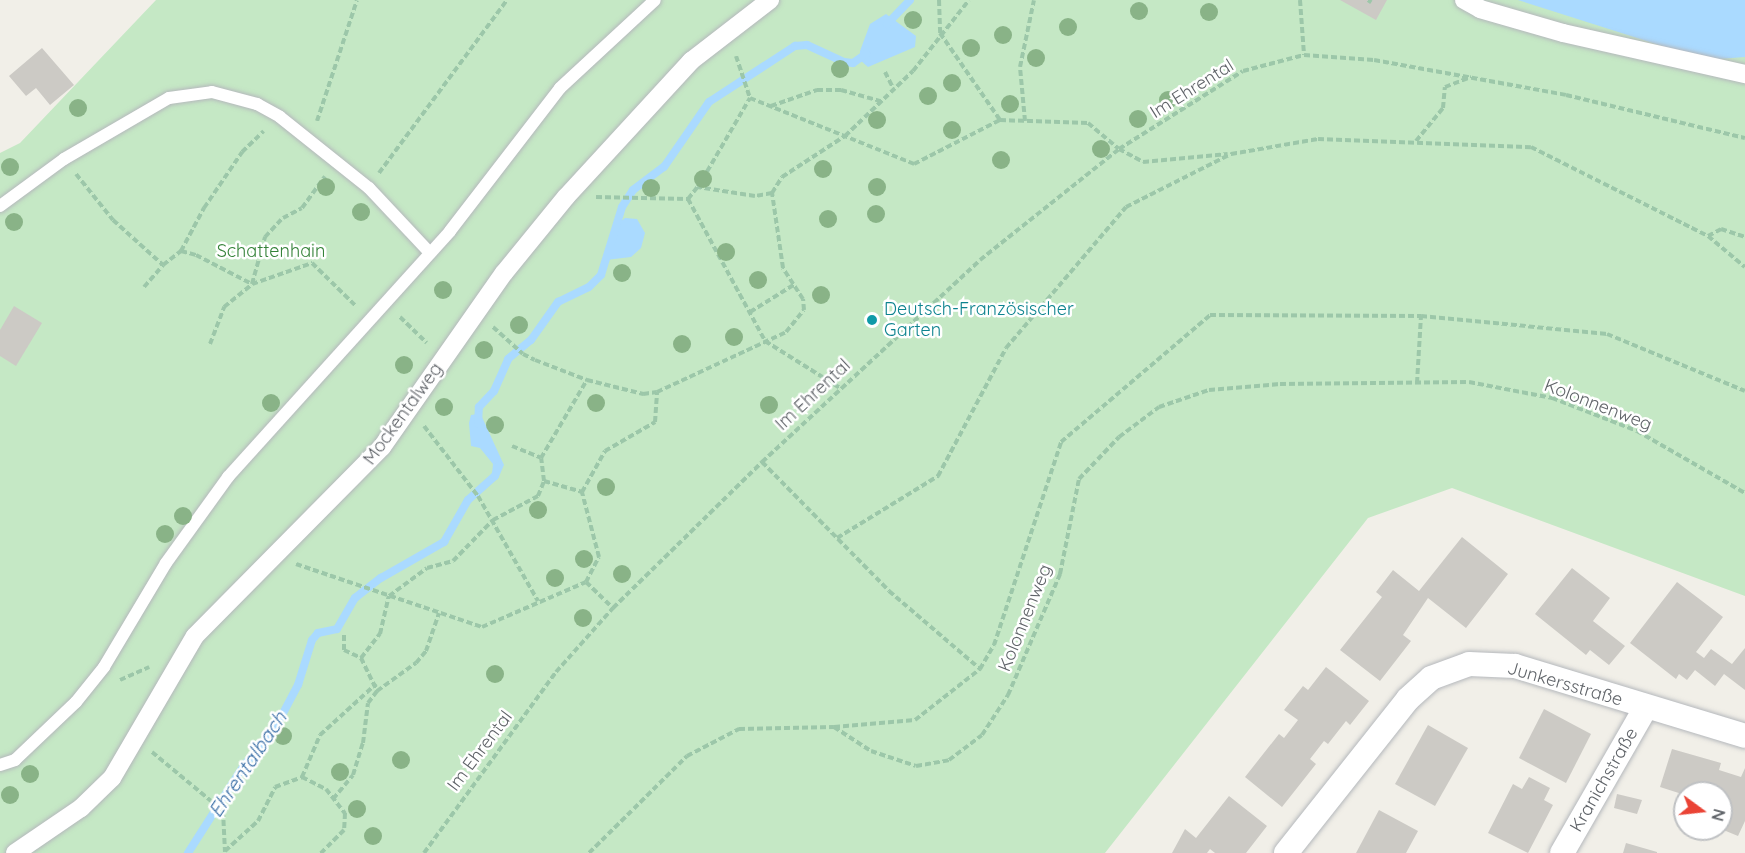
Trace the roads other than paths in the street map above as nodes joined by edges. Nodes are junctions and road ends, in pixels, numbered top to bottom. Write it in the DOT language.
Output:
graph roads {
  1 [pos="655,0"];
  2 [pos="770,0"];
  3 [pos="1464,0"];
  4 [pos="1745,74"];
  5 [pos="0,206"];
  6 [pos="430,254"];
  7 [pos="1646,707"];
  8 [pos="1745,736"];
  9 [pos="0,765"];
  10 [pos="15,853"];
  11 [pos="1286,853"];
  12 [pos="1562,853"];
  1 -- 6 [label="lane"];
  2 -- 10 [label="street, Mockentalweg"];
  3 -- 4 [label="street"];
  5 -- 6 [label="lane"];
  6 -- 9 [label="lane"];
  7 -- 8 [label="street, Junkersstraße"];
  7 -- 11 [label="street, Junkersstraße"];
  7 -- 12 [label="street, Kranichstraße"];
}
